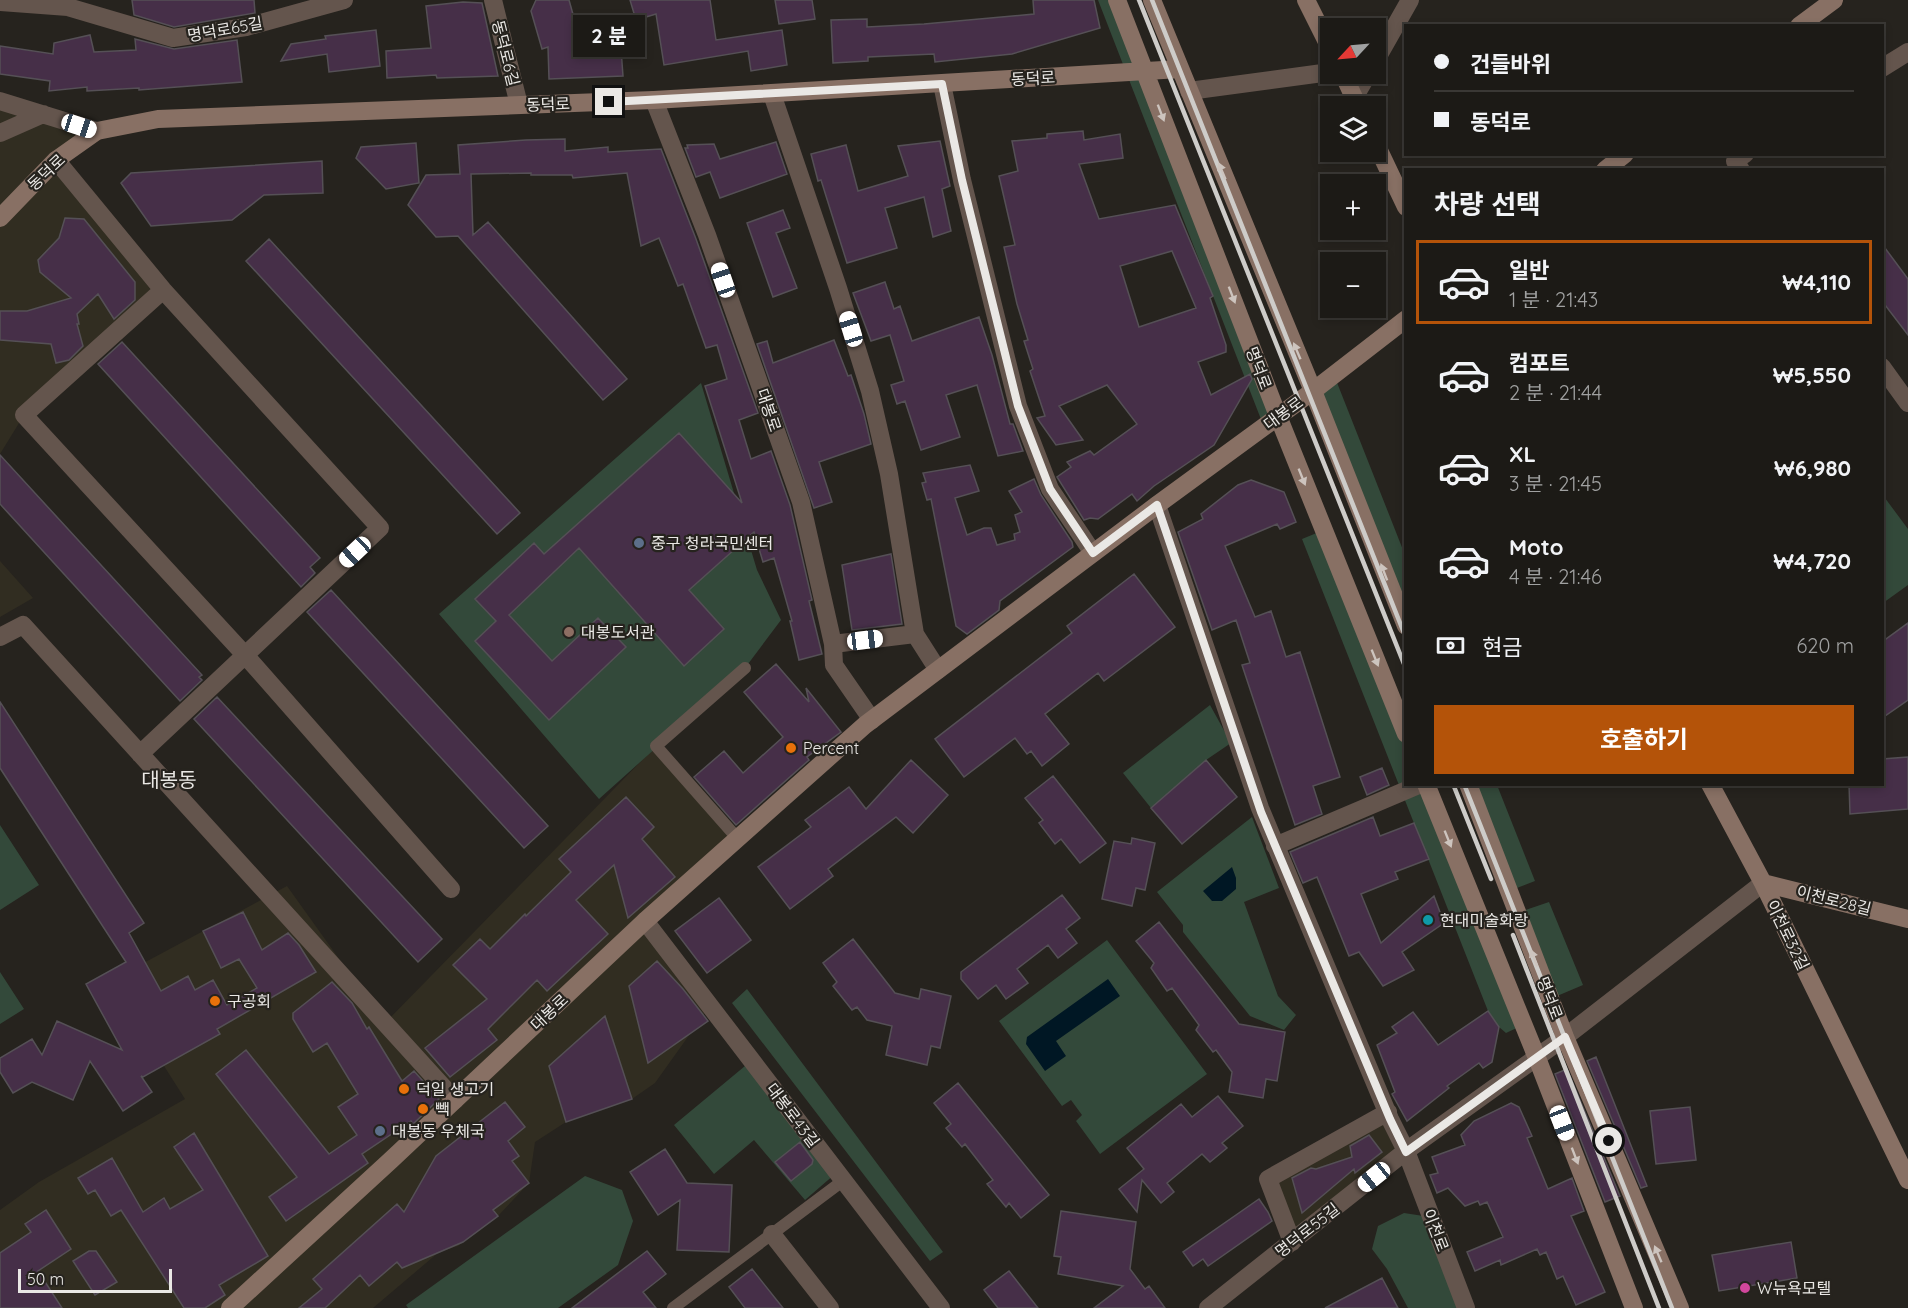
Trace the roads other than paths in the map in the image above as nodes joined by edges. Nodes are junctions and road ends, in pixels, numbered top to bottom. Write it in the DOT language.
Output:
graph roads {
  1 [pos="344,0"];
  2 [pos="493,0"];
  3 [pos="1117,0"];
  4 [pos="1152,0"];
  5 [pos="1306,0"];
  6 [pos="1410,0"];
  7 [pos="1834,0"];
  8 [pos="0,2"];
  9 [pos="1802,24"];
  10 [pos="1320,28"];
  11 [pos="1386,42"];
  12 [pos="1908,52"];
  13 [pos="1884,67"];
  14 [pos="1180,69"];
  15 [pos="1145,72"];
  16 [pos="1320,73"];
  17 [pos="942,84"];
  18 [pos="1189,91"];
  19 [pos="772,94"];
  20 [pos="654,100"];
  21 [pos="0,101"];
  22 [pos="519,105"];
  23 [pos="43,114"];
  24 [pos="97,132"];
  25 [pos="0,133"];
  26 [pos="1622,156"];
  27 [pos="1742,156"];
  28 [pos="56,160"];
  29 [pos="1385,162"];
  30 [pos="1608,168"];
  31 [pos="1740,168"];
  32 [pos="1404,203"];
  33 [pos="0,218"];
  34 [pos="163,290"];
  35 [pos="1404,321"];
  36 [pos="1884,370"];
  37 [pos="1313,391"];
  38 [pos="1908,403"];
  39 [pos="1278,416"];
  40 [pos="1157,505"];
  41 [pos="1093,553"];
  42 [pos="1404,621"];
  43 [pos="915,634"];
  44 [pos="0,637"];
  45 [pos="833,644"];
  46 [pos="245,655"];
  47 [pos="745,668"];
  48 [pos="939,670"];
  49 [pos="872,720"];
  50 [pos="1404,729"];
  51 [pos="140,753"];
  52 [pos="1416,786"];
  53 [pos="1427,786"];
  54 [pos="1469,786"];
  55 [pos="1711,786"];
  56 [pos="738,839"];
  57 [pos="1275,846"];
  58 [pos="1763,883"];
  59 [pos="451,889"];
  60 [pos="1908,919"];
  61 [pos="645,921"];
  62 [pos="1565,1037"];
  63 [pos="1537,1058"];
  64 [pos="455,1100"];
  65 [pos="1388,1112"];
  66 [pos="1406,1152"];
  67 [pos="844,1180"];
  68 [pos="1908,1180"];
  69 [pos="772,1234"];
  70 [pos="1292,1242"];
  71 [pos="230,1308"];
  72 [pos="673,1308"];
  73 [pos="830,1308"];
  74 [pos="941,1308"];
  75 [pos="1208,1308"];
  76 [pos="1466,1308"];
  77 [pos="1634,1308"];
  78 [pos="1680,1308"];
  1 -- 8 [label="street, 명덕로65길"];
  2 -- 22 [label="street, 동덕로6길"];
  3 -- 15 [label="street, 명덕로"];
  4 -- 14 [label="street"];
  5 -- 10 [label="street"];
  6 -- 11 [label="street"];
  7 -- 9 [label="street"];
  12 -- 13 [label="street"];
  14 -- 15 [label="street, 동덕로"];
  14 -- 18 [label="street"];
  15 -- 17 [label="street, 동덕로"];
  15 -- 39 [label="street, 명덕로, one-way"];
  16 -- 18 [label="street"];
  17 -- 19 [label="street, 동덕로"];
  17 -- 41 [label="street"];
  37 -- 18 [label="street, one-way"];
  19 -- 20 [label="street, 동덕로"];
  19 -- 43 [label="street"];
  20 -- 22 [label="street, 동덕로"];
  20 -- 45 [label="street, 대봉로"];
  21 -- 23 [label="street"];
  22 -- 24 [label="street, 동덕로"];
  23 -- 24 [label="street"];
  23 -- 25 [label="street"];
  24 -- 28 [label="street, 동덕로"];
  26 -- 30 [label="street"];
  27 -- 31 [label="street"];
  28 -- 33 [label="street, 동덕로"];
  28 -- 34 [label="street"];
  29 -- 32 [label="street"];
  34 -- 46 [label="street"];
  34 -- 46 [label="street"];
  35 -- 37 [label="street, 대봉로"];
  36 -- 38 [label="street"];
  37 -- 39 [label="street, 대봉로"];
  42 -- 37 [label="street, one-way"];
  39 -- 40 [label="street, 대봉로"];
  39 -- 50 [label="street, 명덕로, one-way"];
  40 -- 41 [label="street, 대봉로"];
  40 -- 57 [label="street"];
  41 -- 48 [label="street, 대봉로"];
  43 -- 45 [label="street"];
  43 -- 48 [label="street"];
  44 -- 51 [label="street"];
  45 -- 49 [label="street, 대봉로"];
  46 -- 51 [label="street"];
  46 -- 59 [label="street"];
  47 -- 56 [label="lane"];
  48 -- 49 [label="street, 대봉로"];
  49 -- 56 [label="street, 대봉로"];
  51 -- 64 [label="street"];
  52 -- 57 [label="street"];
  53 -- 63 [label="street, one-way"];
  62 -- 54 [label="street, 명덕로, one-way"];
  55 -- 58 [label="street"];
  56 -- 61 [label="street, 대봉로"];
  57 -- 65 [label="street"];
  58 -- 60 [label="street, 이천로28길"];
  58 -- 62 [label="street, 이천로32길"];
  58 -- 68 [label="street, 이천로32길"];
  61 -- 64 [label="street, 대봉로"];
  61 -- 67 [label="street, 대봉로43길"];
  62 -- 63 [label="street, 명덕로55길"];
  78 -- 62 [label="street, 명덕로, one-way"];
  63 -- 66 [label="street, 명덕로55길"];
  63 -- 77 [label="street, one-way"];
  64 -- 71 [label="street, 대봉로"];
  65 -- 66 [label="street"];
  65 -- 70 [label="street"];
  66 -- 70 [label="street, 명덕로55길"];
  66 -- 76 [label="street, 이천로"];
  67 -- 69 [label="lane"];
  67 -- 74 [label="street, 대봉로43길"];
  69 -- 72 [label="lane"];
  69 -- 73 [label="street"];
  70 -- 75 [label="street, 명덕로55길"];
}
